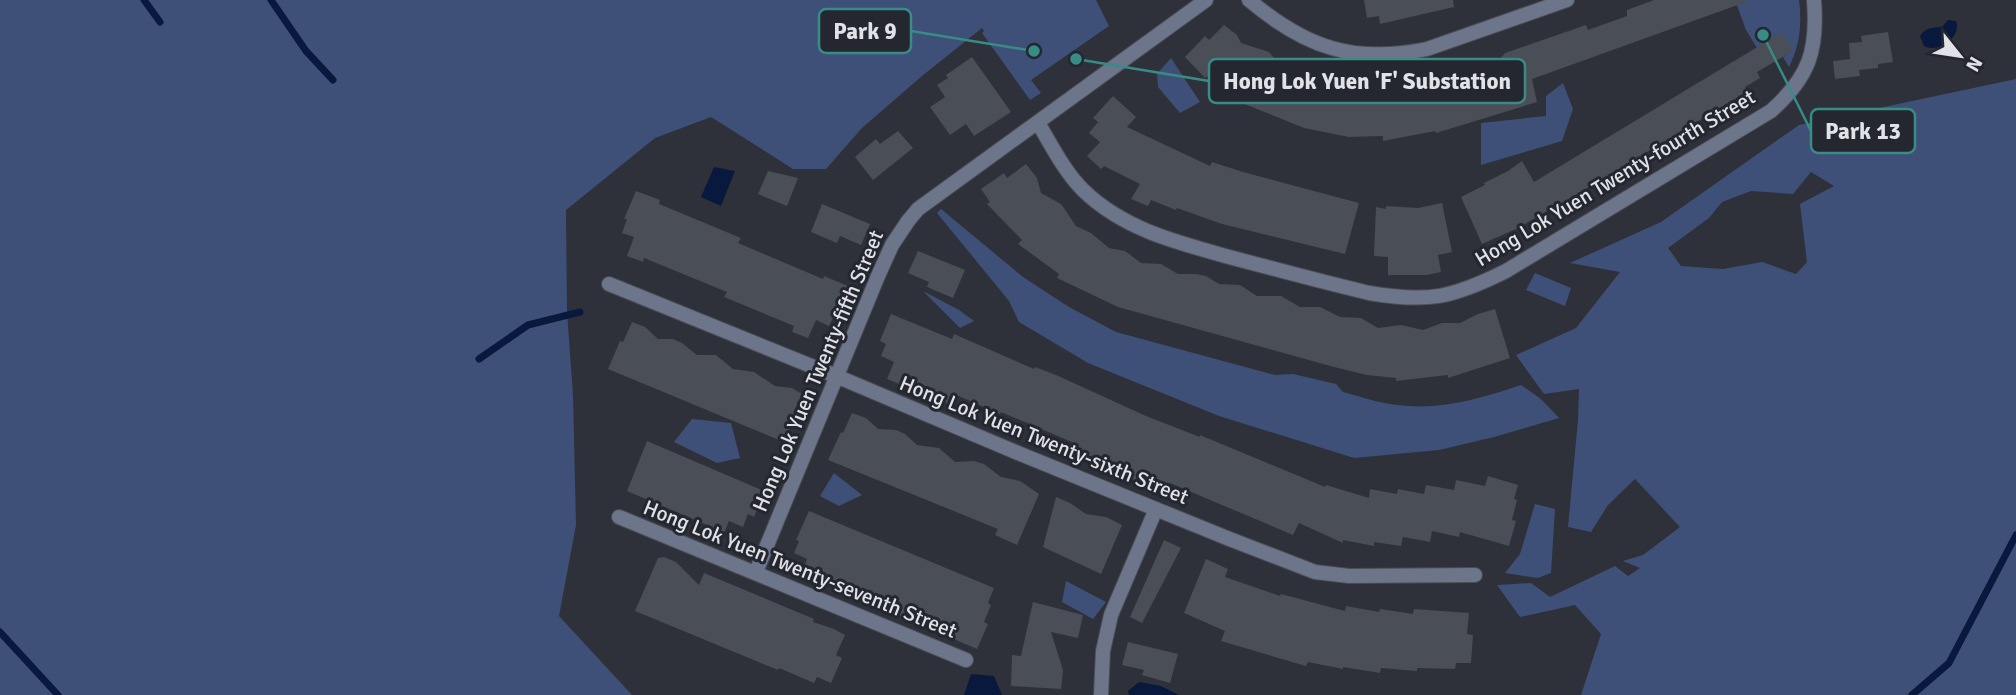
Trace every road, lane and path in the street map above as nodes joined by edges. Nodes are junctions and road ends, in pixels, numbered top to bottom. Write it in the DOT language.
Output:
graph roads {
  1 [pos="1206,0"];
  2 [pos="1249,0"];
  3 [pos="1567,0"];
  4 [pos="1814,0"];
  5 [pos="1038,123"];
  6 [pos="609,284"];
  7 [pos="836,376"];
  8 [pos="1156,509"];
  9 [pos="619,517"];
  10 [pos="756,572"];
  11 [pos="1475,575"];
  12 [pos="966,660"];
  13 [pos="1101,695"];
  1 -- 5 [label="street, Hong Lok Yuen Twenty-fifth Street"];
  2 -- 3 [label="street"];
  4 -- 5 [label="street, Hong Lok Yuen Twenty-fourth Street"];
  5 -- 7 [label="street, Hong Lok Yuen Twenty-fifth Street"];
  6 -- 7 [label="street, Hong Lok Yuen Twenty-sixth Street"];
  7 -- 8 [label="street, Hong Lok Yuen Twenty-sixth Street"];
  7 -- 10 [label="street, Hong Lok Yuen Twenty-fifth Street"];
  8 -- 11 [label="street, Hong Lok Yuen Twenty-sixth Street"];
  8 -- 13 [label="street"];
  9 -- 10 [label="street, Hong Lok Yuen Twenty-seventh Street"];
  10 -- 12 [label="street, Hong Lok Yuen Twenty-seventh Street"];
}
